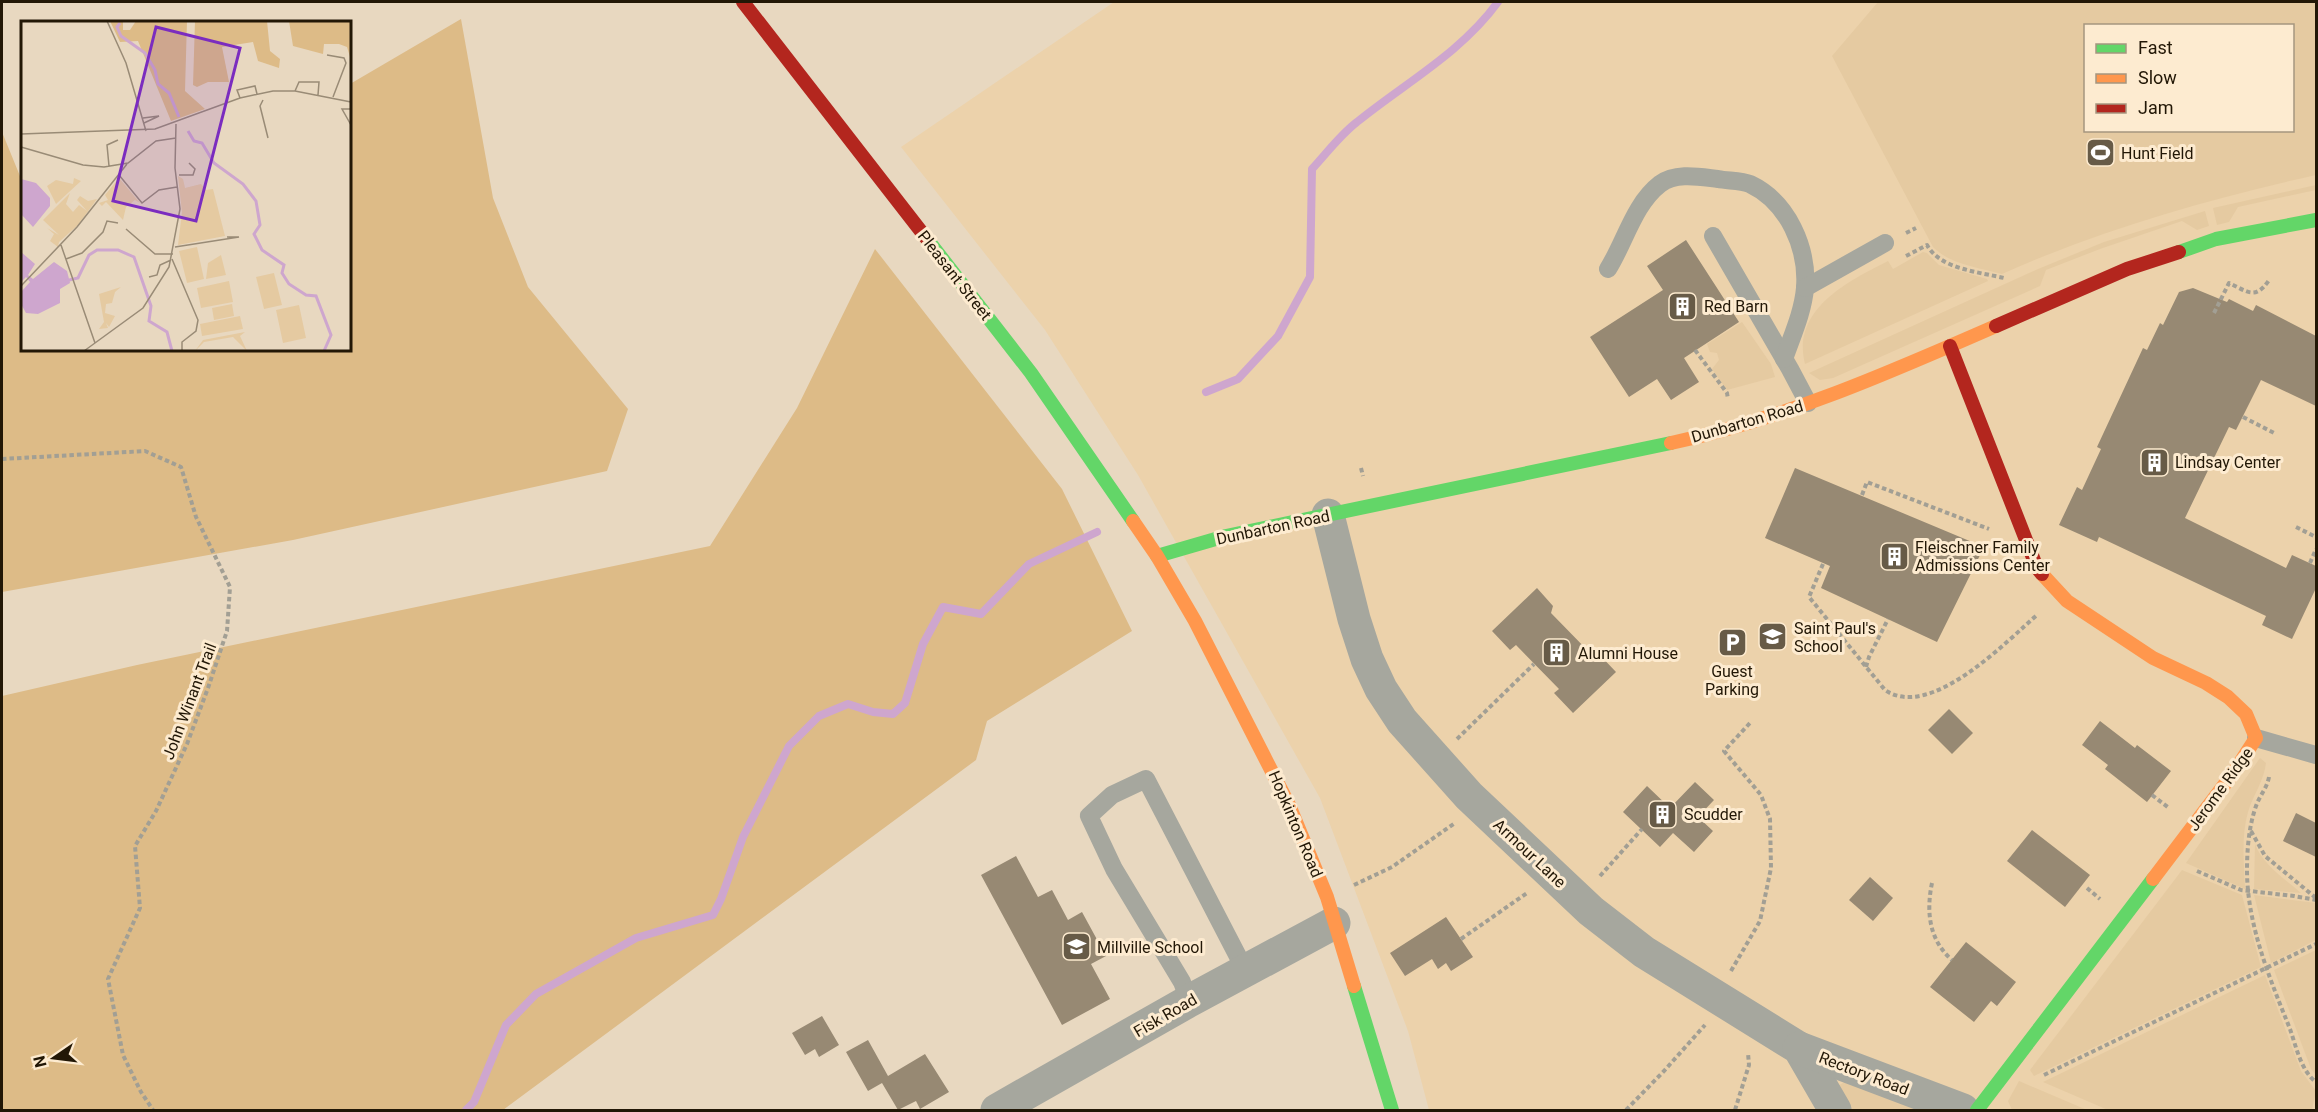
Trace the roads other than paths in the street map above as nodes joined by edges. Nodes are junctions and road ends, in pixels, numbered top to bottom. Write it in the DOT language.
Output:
graph roads {
  1 [pos="743,2"];
  2 [pos="2316,220"];
  3 [pos="1713,236"];
  4 [pos="1885,243"];
  5 [pos="1608,270"];
  6 [pos="1805,288"];
  7 [pos="1950,346"];
  8 [pos="1784,359"];
  9 [pos="1808,403"];
  10 [pos="1328,515"];
  11 [pos="1157,556"];
  12 [pos="2256,738"];
  13 [pos="2316,741"];
  14 [pos="2316,746"];
  15 [pos="2316,755"];
  16 [pos="1334,923"];
  17 [pos="1245,970"];
  18 [pos="1189,1001"];
  19 [pos="1799,1048"];
  20 [pos="998,1110"];
  21 [pos="1392,1110"];
  22 [pos="1835,1110"];
  23 [pos="1963,1110"];
  24 [pos="1977,1110"];
  1 -- 11 [label="street, Pleasant Street"];
  2 -- 7 [label="street, Dunbarton Road"];
  3 -- 8 [label="lane"];
  4 -- 6 [label="lane"];
  5 -- 6 [label="lane"];
  6 -- 8 [label="lane"];
  7 -- 9 [label="street, Dunbarton Road"];
  7 -- 12 [label="street, Jerome Ridge"];
  8 -- 9 [label="lane"];
  9 -- 10 [label="street, Dunbarton Road"];
  10 -- 11 [label="street, Dunbarton Road"];
  10 -- 19 [label="street, Armour Lane"];
  11 -- 16 [label="street, Hopkinton Road"];
  12 -- 15 [label="lane"];
  12 -- 24 [label="street, Jerome Ridge"];
  13 -- 14 [label="lane"];
  16 -- 17 [label="street, Fisk Road"];
  16 -- 21 [label="street, Hopkinton Road"];
  17 -- 18 [label="street, Fisk Road"];
  17 -- 18 [label="lane"];
  18 -- 20 [label="street, Fisk Road"];
  19 -- 22 [label="street, Armour Lane"];
  19 -- 23 [label="street, Rectory Road"];
}
